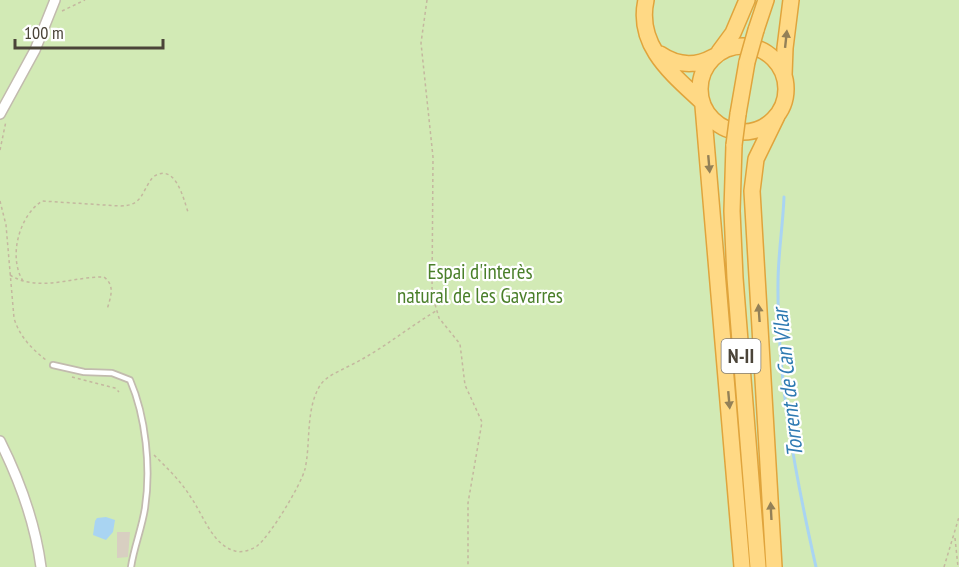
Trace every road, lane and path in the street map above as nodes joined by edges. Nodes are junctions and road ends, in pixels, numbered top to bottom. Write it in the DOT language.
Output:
graph roads {
  1 [pos="56,0"];
  2 [pos="86,0"];
  3 [pos="427,0"];
  4 [pos="646,0"];
  5 [pos="747,0"];
  6 [pos="766,0"];
  7 [pos="791,0"];
  8 [pos="50,15"];
  9 [pos="654,51"];
  10 [pos="717,54"];
  11 [pos="784,78"];
  12 [pos="702,104"];
  13 [pos="3,116"];
  14 [pos="777,116"];
  15 [pos="0,150"];
  16 [pos="0,201"];
  17 [pos="188,212"];
  18 [pos="10,275"];
  19 [pos="23,281"];
  20 [pos="107,310"];
  21 [pos="436,310"];
  22 [pos="53,364"];
  23 [pos="0,441"];
  24 [pos="146,447"];
  25 [pos="959,518"];
  26 [pos="954,535"];
  27 [pos="41,567"];
  28 [pos="131,567"];
  29 [pos="468,567"];
  30 [pos="742,567"];
  31 [pos="758,567"];
  32 [pos="774,567"];
  33 [pos="944,567"];
  34 [pos="958,567"];
  1 -- 8 [label="street"];
  2 -- 8 [label="path"];
  3 -- 21 [label="path"];
  4 -- 9 [label="highway"];
  5 -- 10 [label="highway"];
  6 -- 31 [label="highway, N-II, bridge"];
  11 -- 7 [label="highway, one-way"];
  8 -- 13 [label="street"];
  9 -- 10 [label="highway"];
  9 -- 12 [label="highway"];
  10 -- 11 [label="highway"];
  10 -- 12 [label="highway"];
  11 -- 14 [label="highway"];
  12 -- 14 [label="highway"];
  12 -- 30 [label="highway, one-way"];
  13 -- 15 [label="path"];
  32 -- 14 [label="highway, one-way"];
  16 -- 18 [label="path"];
  17 -- 19 [label="path"];
  18 -- 19 [label="path"];
  18 -- 22 [label="path"];
  19 -- 20 [label="path"];
  21 -- 24 [label="path"];
  21 -- 29 [label="path"];
  22 -- 24 [label="lane"];
  23 -- 27 [label="street"];
  24 -- 28 [label="lane"];
  25 -- 26 [label="path"];
  26 -- 33 [label="path"];
  26 -- 34 [label="path"];
}
